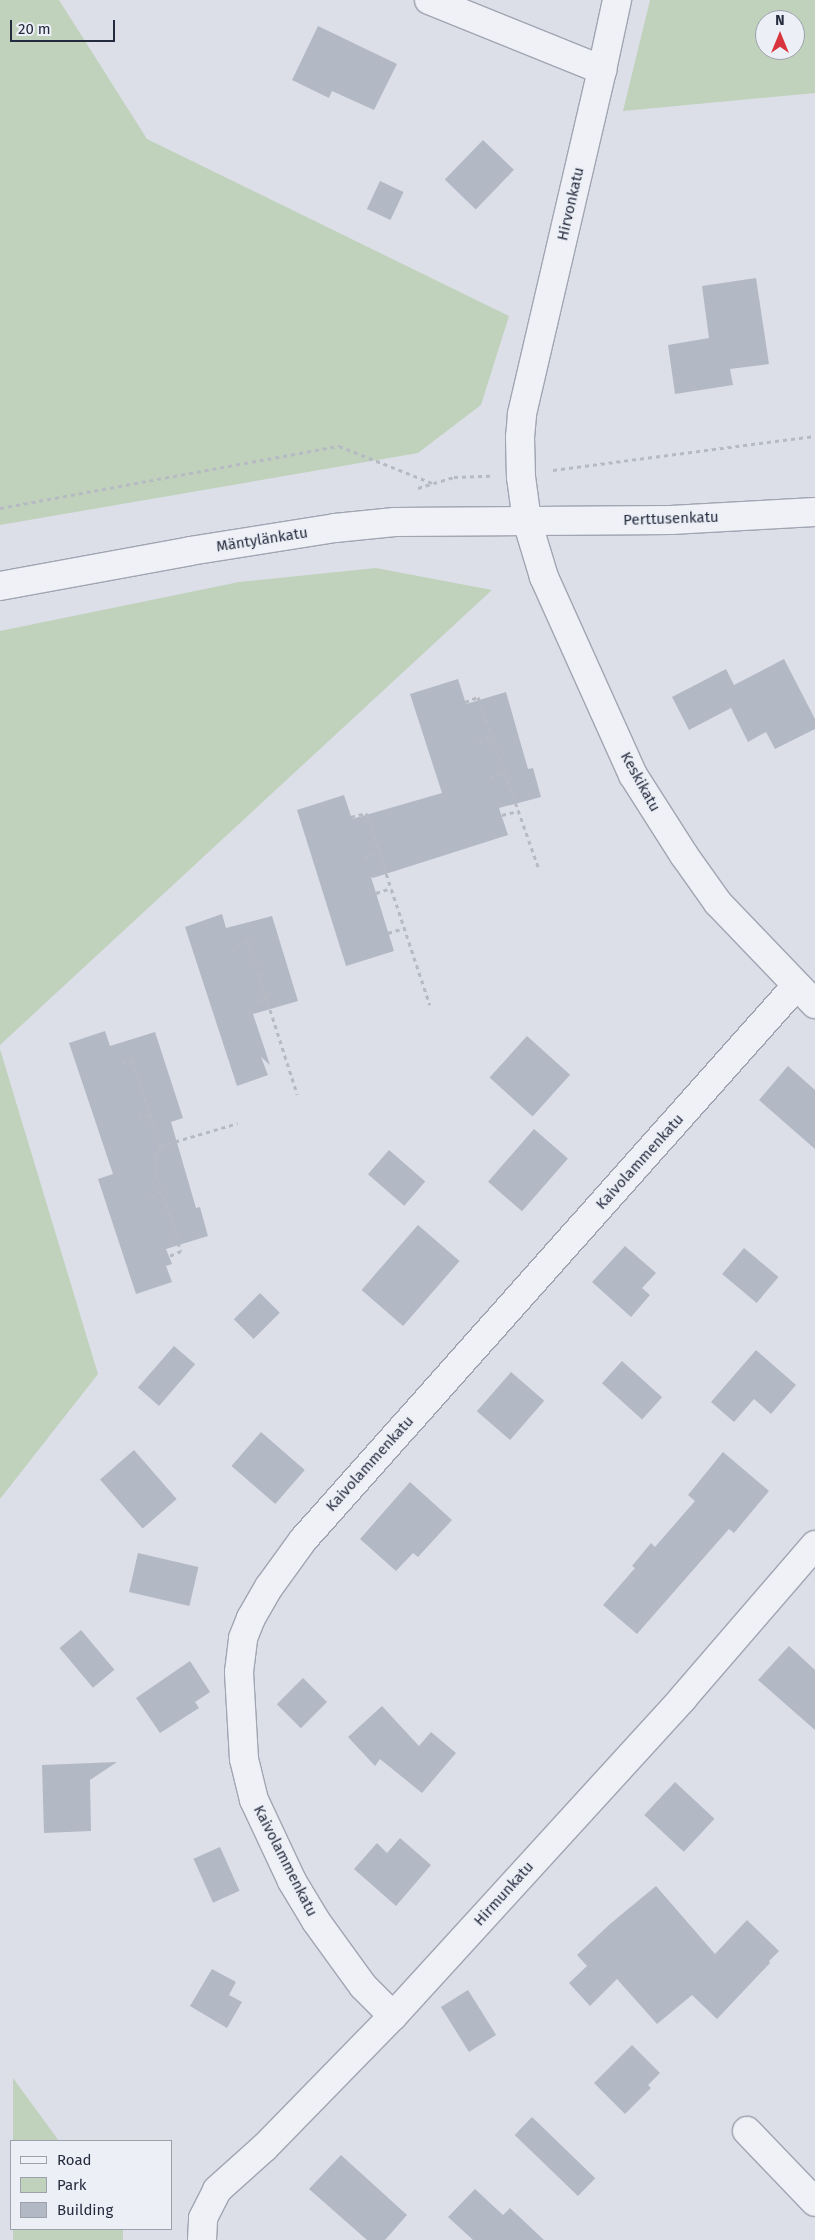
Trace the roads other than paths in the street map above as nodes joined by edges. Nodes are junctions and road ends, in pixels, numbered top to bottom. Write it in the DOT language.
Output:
graph roads {
  1 [pos="429,0"];
  2 [pos="617,0"];
  3 [pos="602,70"];
  4 [pos="815,512"];
  5 [pos="527,522"];
  6 [pos="0,586"];
  7 [pos="806,995"];
  8 [pos="815,1546"];
  9 [pos="393,2016"];
  10 [pos="747,2131"];
  11 [pos="815,2202"];
  12 [pos="202,2240"];
  1 -- 3 [label="street"];
  2 -- 3 [label="street, Hirvonkatu"];
  3 -- 5 [label="street, Hirvonkatu"];
  4 -- 5 [label="street, Perttusenkatu"];
  5 -- 6 [label="street, Mäntylänkatu"];
  5 -- 7 [label="street, Keskikatu"];
  7 -- 9 [label="street, Kaivolammenkatu"];
  8 -- 9 [label="street, Hirmunkatu"];
  9 -- 12 [label="street, Hirmunkatu"];
  10 -- 11 [label="street"];
}
